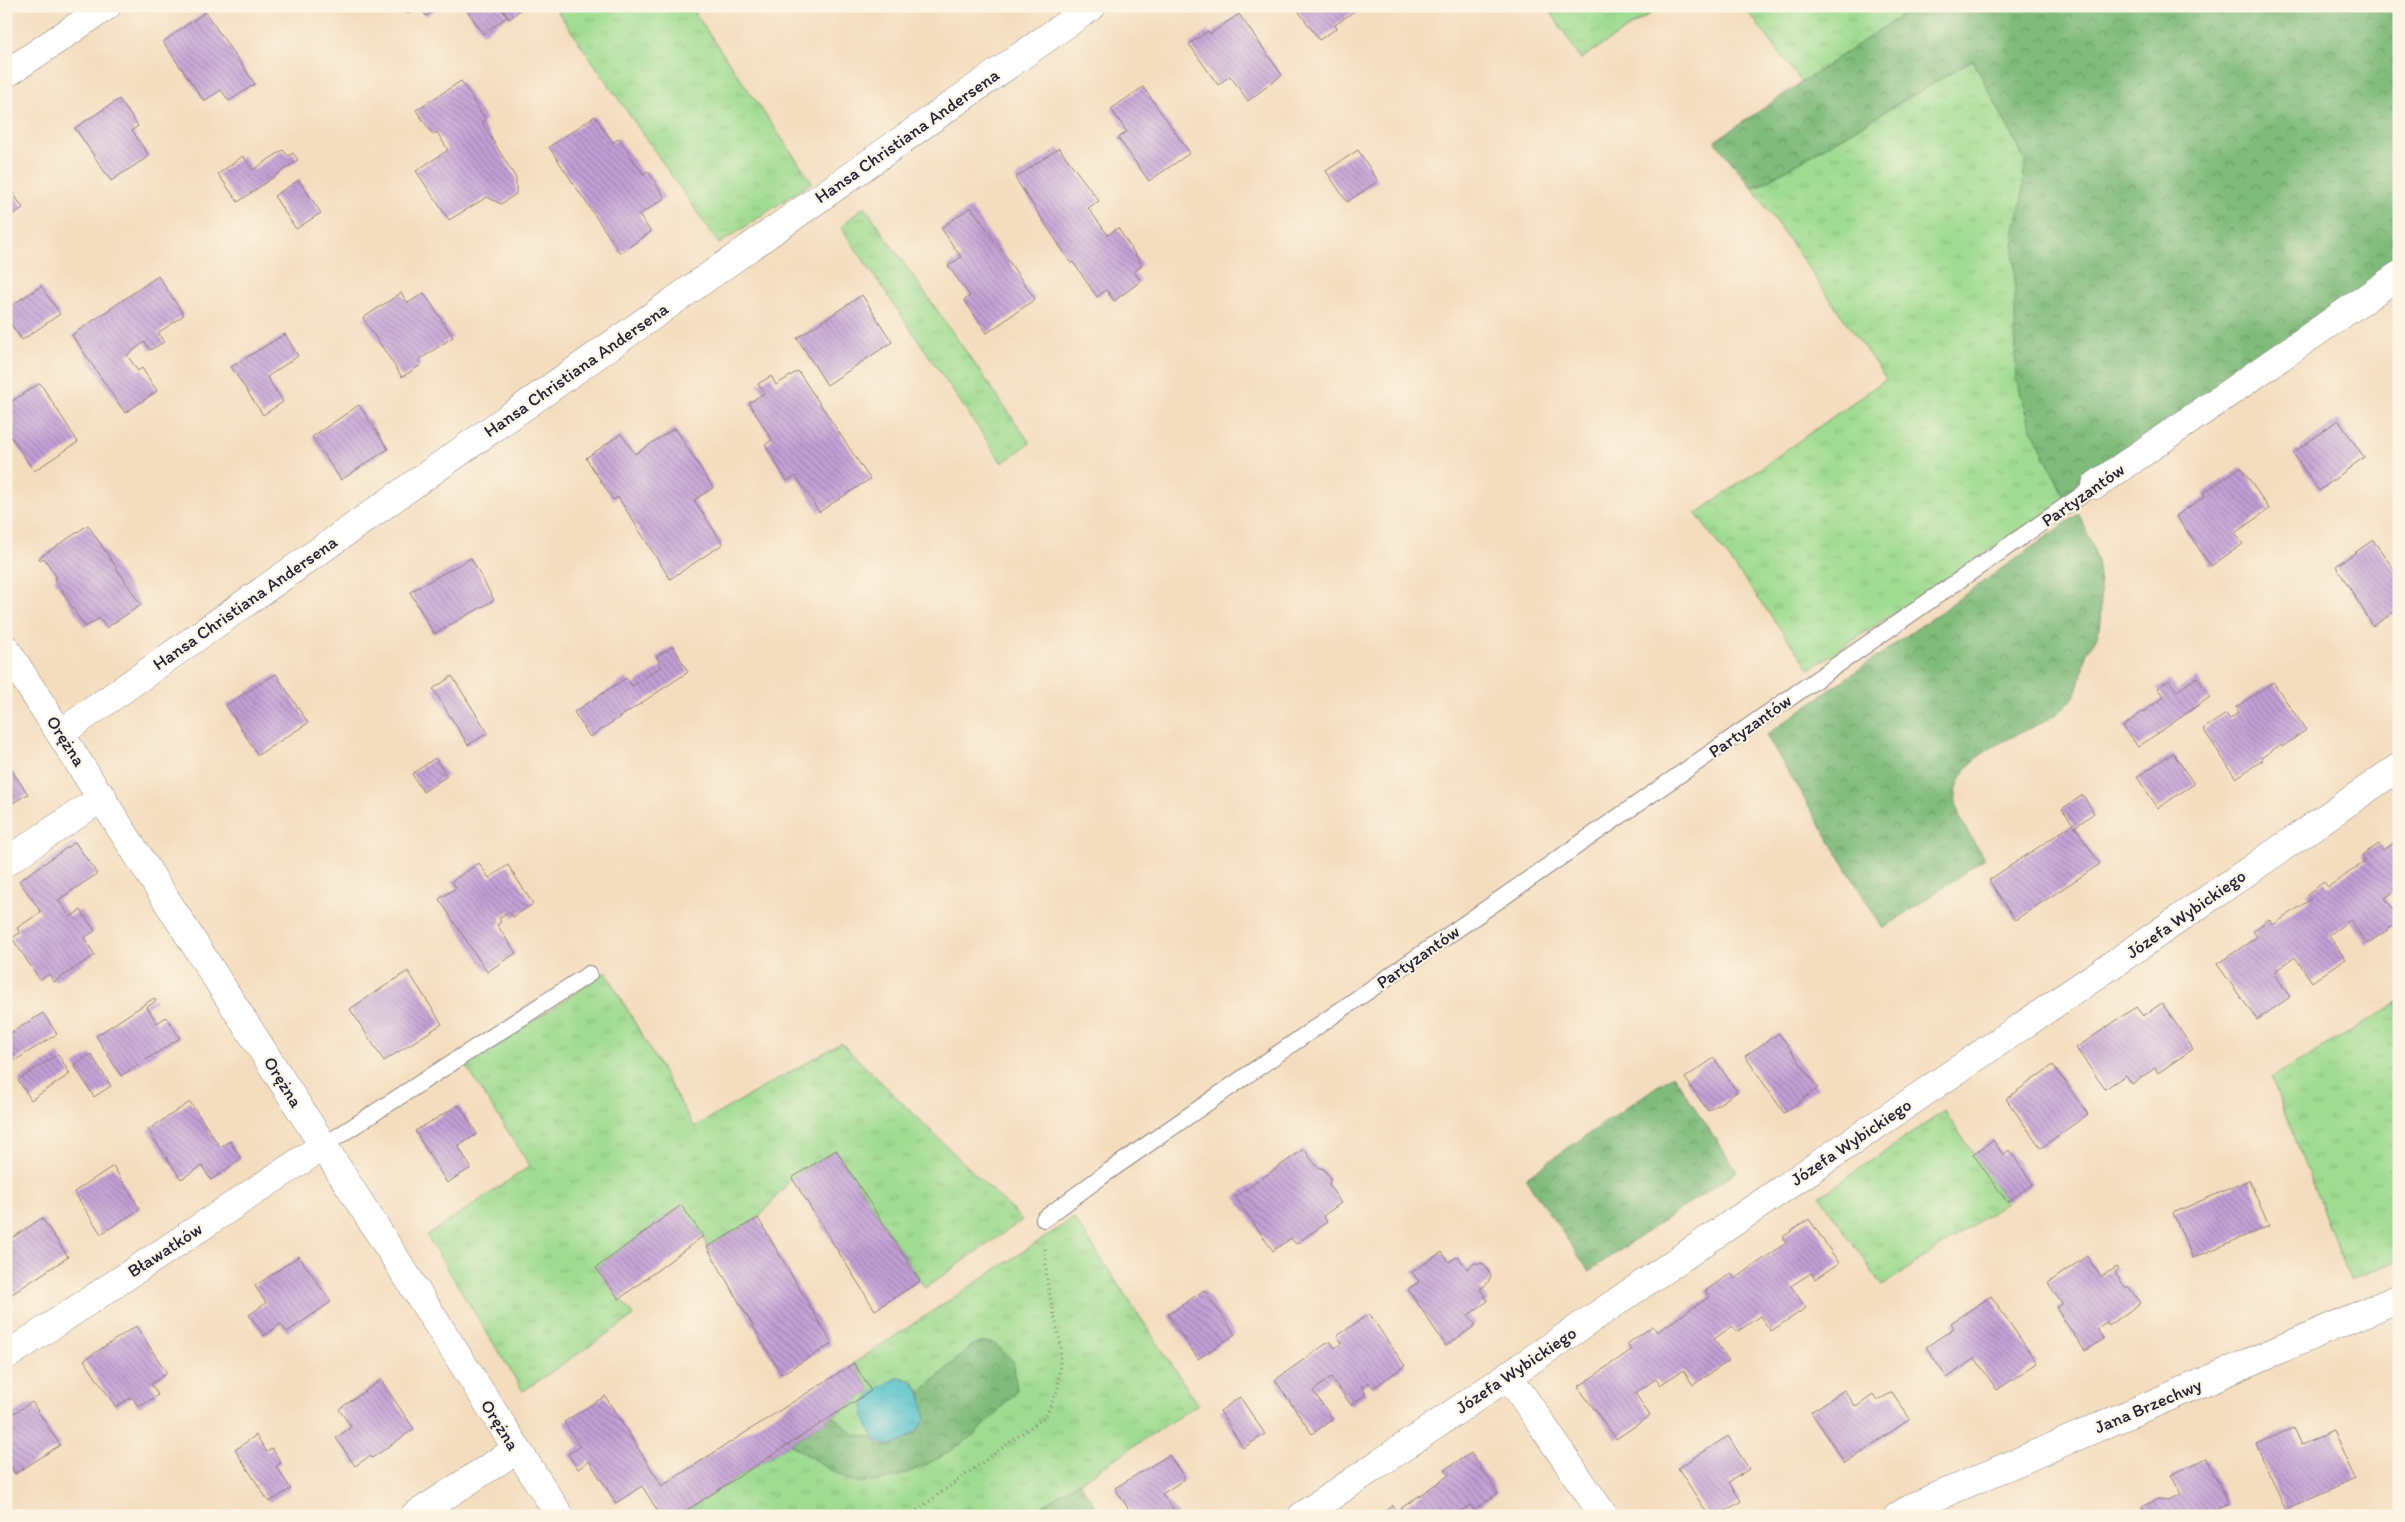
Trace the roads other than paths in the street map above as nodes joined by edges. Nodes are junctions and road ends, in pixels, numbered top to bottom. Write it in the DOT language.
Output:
graph roads {
  1 [pos="107,6"];
  2 [pos="1092,6"];
  3 [pos="6,74"];
  4 [pos="2399,275"];
  5 [pos="2096,485"];
  6 [pos="6,649"];
  7 [pos="60,733"];
  8 [pos="2399,767"];
  9 [pos="103,797"];
  10 [pos="6,862"];
  11 [pos="589,974"];
  12 [pos="324,1146"];
  13 [pos="1044,1219"];
  14 [pos="2399,1298"];
  15 [pos="6,1356"];
  16 [pos="1508,1375"];
  17 [pos="516,1450"];
  18 [pos="414,1516"];
  19 [pos="560,1516"];
  20 [pos="1302,1516"];
  21 [pos="1604,1516"];
  22 [pos="1898,1516"];
  1 -- 3 [label="street"];
  2 -- 7 [label="street, Hansa Christiana Andersena"];
  4 -- 5 [label="street, Partyzantów"];
  5 -- 13 [label="lane, Partyzantów"];
  6 -- 7 [label="street, Orężna"];
  7 -- 9 [label="street, Orężna"];
  8 -- 16 [label="street, Józefa Wybickiego"];
  9 -- 10 [label="street"];
  9 -- 12 [label="street, Orężna"];
  11 -- 12 [label="lane"];
  12 -- 15 [label="street, Bławatków"];
  12 -- 17 [label="street, Orężna"];
  14 -- 22 [label="street, Jana Brzechwy"];
  16 -- 20 [label="street, Józefa Wybickiego"];
  16 -- 21 [label="street"];
  17 -- 18 [label="street"];
  17 -- 19 [label="street, Orężna"];
}
